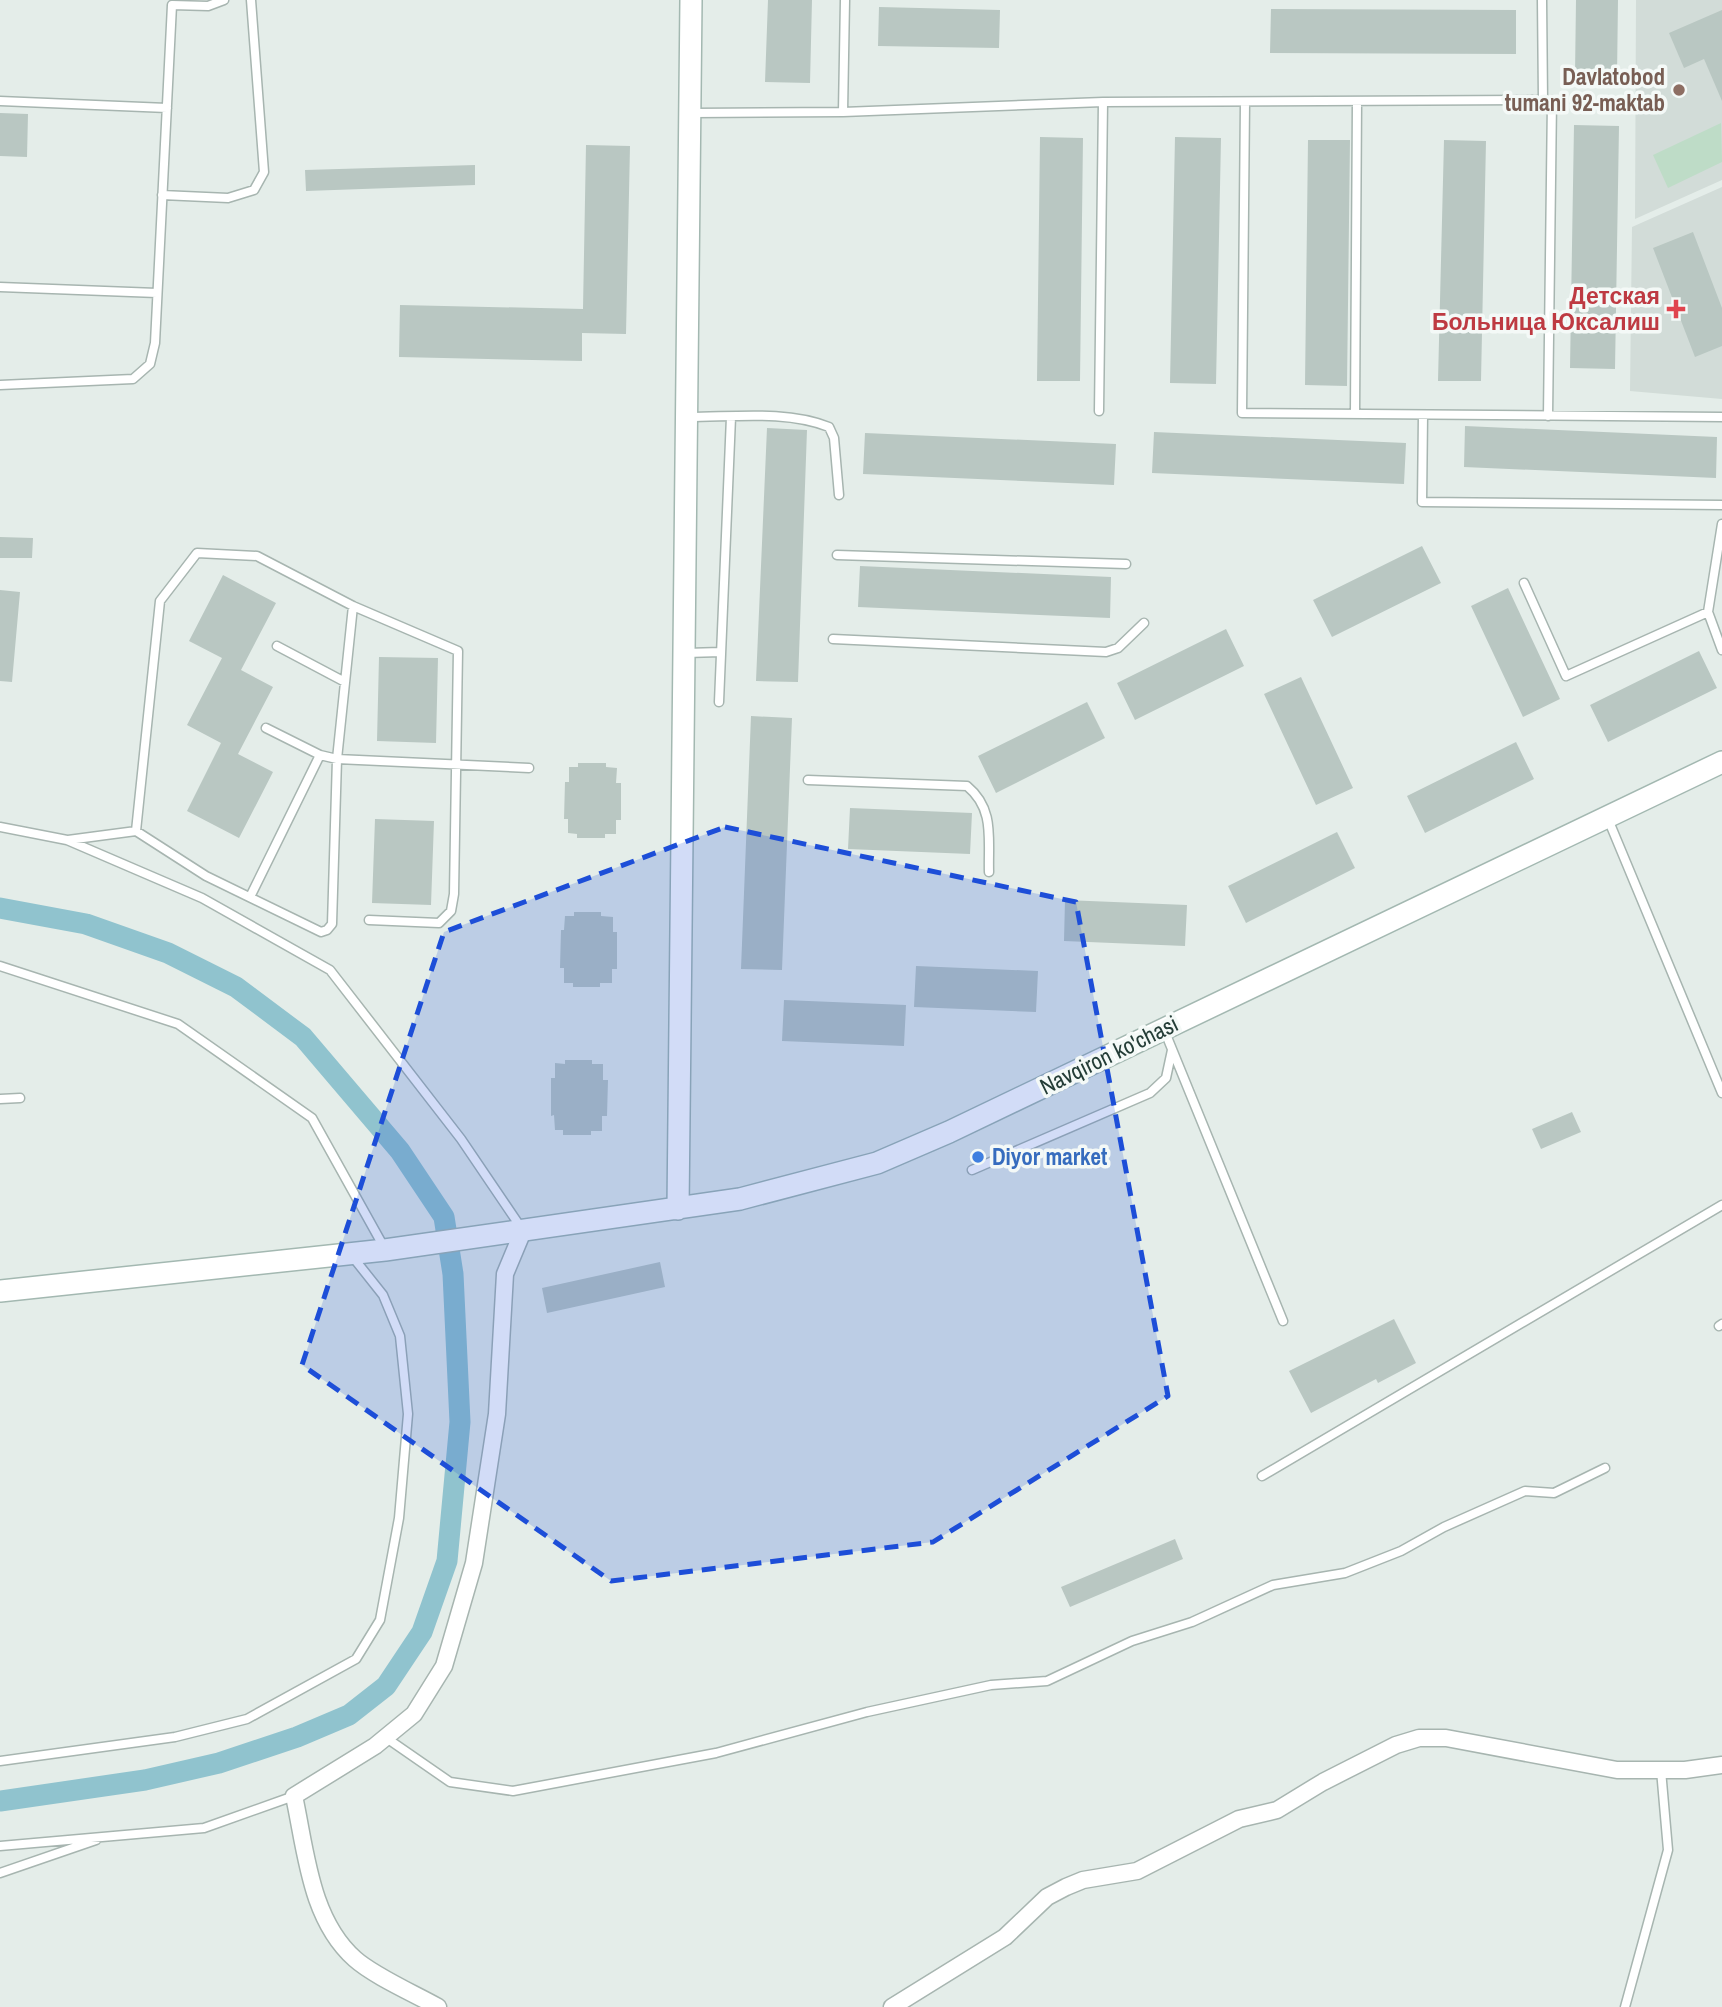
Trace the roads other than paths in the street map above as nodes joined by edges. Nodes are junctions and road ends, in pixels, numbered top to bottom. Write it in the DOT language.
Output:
graph roads {
  1 [pos="224,0"];
  2 [pos="251,0"];
  3 [pos="691,0"];
  4 [pos="845,0"];
  5 [pos="1542,0"];
  6 [pos="172,3"];
  7 [pos="1552,100"];
  8 [pos="0,101"];
  9 [pos="1357,101"];
  10 [pos="1103,102"];
  11 [pos="1245,102"];
  12 [pos="167,107"];
  13 [pos="843,112"];
  14 [pos="690,113"];
  15 [pos="162,195"];
  16 [pos="0,287"];
  17 [pos="157,293"];
  18 [pos="0,385"];
  19 [pos="1099,411"];
  20 [pos="1354,414"];
  21 [pos="1423,415"];
  22 [pos="686,416"];
  23 [pos="1548,416"];
  24 [pos="731,417"];
  25 [pos="1722,417"];
  26 [pos="839,495"];
  27 [pos="1722,505"];
  28 [pos="1722,524"];
  29 [pos="837,555"];
  30 [pos="1126,564"];
  31 [pos="1524,583"];
  32 [pos="353,606"];
  33 [pos="1708,612"];
  34 [pos="1144,623"];
  35 [pos="833,639"];
  36 [pos="276,646"];
  37 [pos="1722,650"];
  38 [pos="721,652"];
  39 [pos="683,653"];
  40 [pos="345,682"];
  41 [pos="719,702"];
  42 [pos="266,728"];
  43 [pos="320,755"];
  44 [pos="337,759"];
  45 [pos="1722,762"];
  46 [pos="454,765"];
  47 [pos="529,768"];
  48 [pos="808,780"];
  49 [pos="1607,817"];
  50 [pos="0,827"];
  51 [pos="136,831"];
  52 [pos="67,841"];
  53 [pos="989,872"];
  54 [pos="250,897"];
  55 [pos="369,920"];
  56 [pos="0,966"];
  57 [pos="1163,1029"];
  58 [pos="1172,1050"];
  59 [pos="1722,1093"];
  60 [pos="20,1098"];
  61 [pos="0,1100"];
  62 [pos="972,1170"];
  63 [pos="1722,1205"];
  64 [pos="678,1209"];
  65 [pos="523,1231"];
  66 [pos="385,1250"];
  67 [pos="351,1254"];
  68 [pos="0,1291"];
  69 [pos="1283,1321"];
  70 [pos="1605,1468"];
  71 [pos="1262,1476"];
  72 [pos="385,1737"];
  73 [pos="0,1761"];
  74 [pos="1722,1765"];
  75 [pos="1661,1770"];
  76 [pos="294,1796"];
  77 [pos="108,1836"];
  78 [pos="0,1846"];
  79 [pos="0,1873"];
  80 [pos="439,2007"];
  81 [pos="892,2007"];
  82 [pos="1625,2007"];
  1 -- 6 [label="lane"];
  2 -- 15 [label="lane"];
  3 -- 14 [label="main road"];
  4 -- 13 [label="lane"];
  5 -- 9 [label="lane"];
  6 -- 12 [label="lane"];
  7 -- 23 [label="lane"];
  8 -- 12 [label="lane"];
  9 -- 11 [label="lane"];
  9 -- 20 [label="lane"];
  10 -- 11 [label="lane"];
  10 -- 13 [label="lane"];
  10 -- 19 [label="lane"];
  11 -- 20 [label="lane"];
  12 -- 15 [label="lane"];
  13 -- 14 [label="lane"];
  14 -- 22 [label="main road"];
  15 -- 17 [label="lane"];
  16 -- 17 [label="lane"];
  17 -- 18 [label="lane"];
  20 -- 21 [label="lane"];
  21 -- 23 [label="lane"];
  21 -- 27 [label="lane"];
  22 -- 24 [label="lane"];
  22 -- 39 [label="main road"];
  23 -- 25 [label="lane"];
  24 -- 26 [label="lane"];
  24 -- 38 [label="lane"];
  28 -- 33 [label="lane"];
  29 -- 30 [label="lane"];
  31 -- 33 [label="lane"];
  32 -- 40 [label="lane"];
  32 -- 46 [label="lane"];
  32 -- 51 [label="lane"];
  33 -- 37 [label="lane"];
  34 -- 35 [label="lane"];
  36 -- 40 [label="lane"];
  38 -- 39 [label="lane"];
  38 -- 41 [label="lane"];
  39 -- 64 [label="main road"];
  40 -- 44 [label="lane"];
  42 -- 43 [label="lane"];
  43 -- 44 [label="lane"];
  43 -- 54 [label="lane"];
  44 -- 46 [label="lane"];
  44 -- 54 [label="lane"];
  45 -- 49 [label="main road, Navqiron ko'chasi"];
  46 -- 47 [label="lane"];
  46 -- 55 [label="lane"];
  48 -- 53 [label="lane"];
  49 -- 57 [label="main road, Navqiron ko'chasi"];
  49 -- 59 [label="lane"];
  50 -- 52 [label="lane"];
  51 -- 52 [label="lane"];
  51 -- 54 [label="lane"];
  52 -- 65 [label="lane"];
  56 -- 66 [label="lane"];
  57 -- 58 [label="lane"];
  57 -- 64 [label="main road, Navqiron ko'chasi"];
  58 -- 62 [label="lane"];
  58 -- 69 [label="lane"];
  60 -- 61 [label="lane"];
  63 -- 71 [label="lane"];
  64 -- 65 [label="main road, Navqiron ko'chasi"];
  65 -- 66 [label="main road, Navqiron ko'chasi"];
  65 -- 72 [label="street"];
  66 -- 67 [label="main road, Navqiron ko'chasi"];
  67 -- 68 [label="main road, Navqiron ko'chasi"];
  67 -- 73 [label="lane"];
  70 -- 72 [label="lane"];
  72 -- 76 [label="street"];
  74 -- 75 [label="street"];
  75 -- 81 [label="street"];
  75 -- 82 [label="lane"];
  76 -- 77 [label="lane"];
  76 -- 80 [label="street"];
  77 -- 78 [label="lane"];
  77 -- 79 [label="lane"];
}
